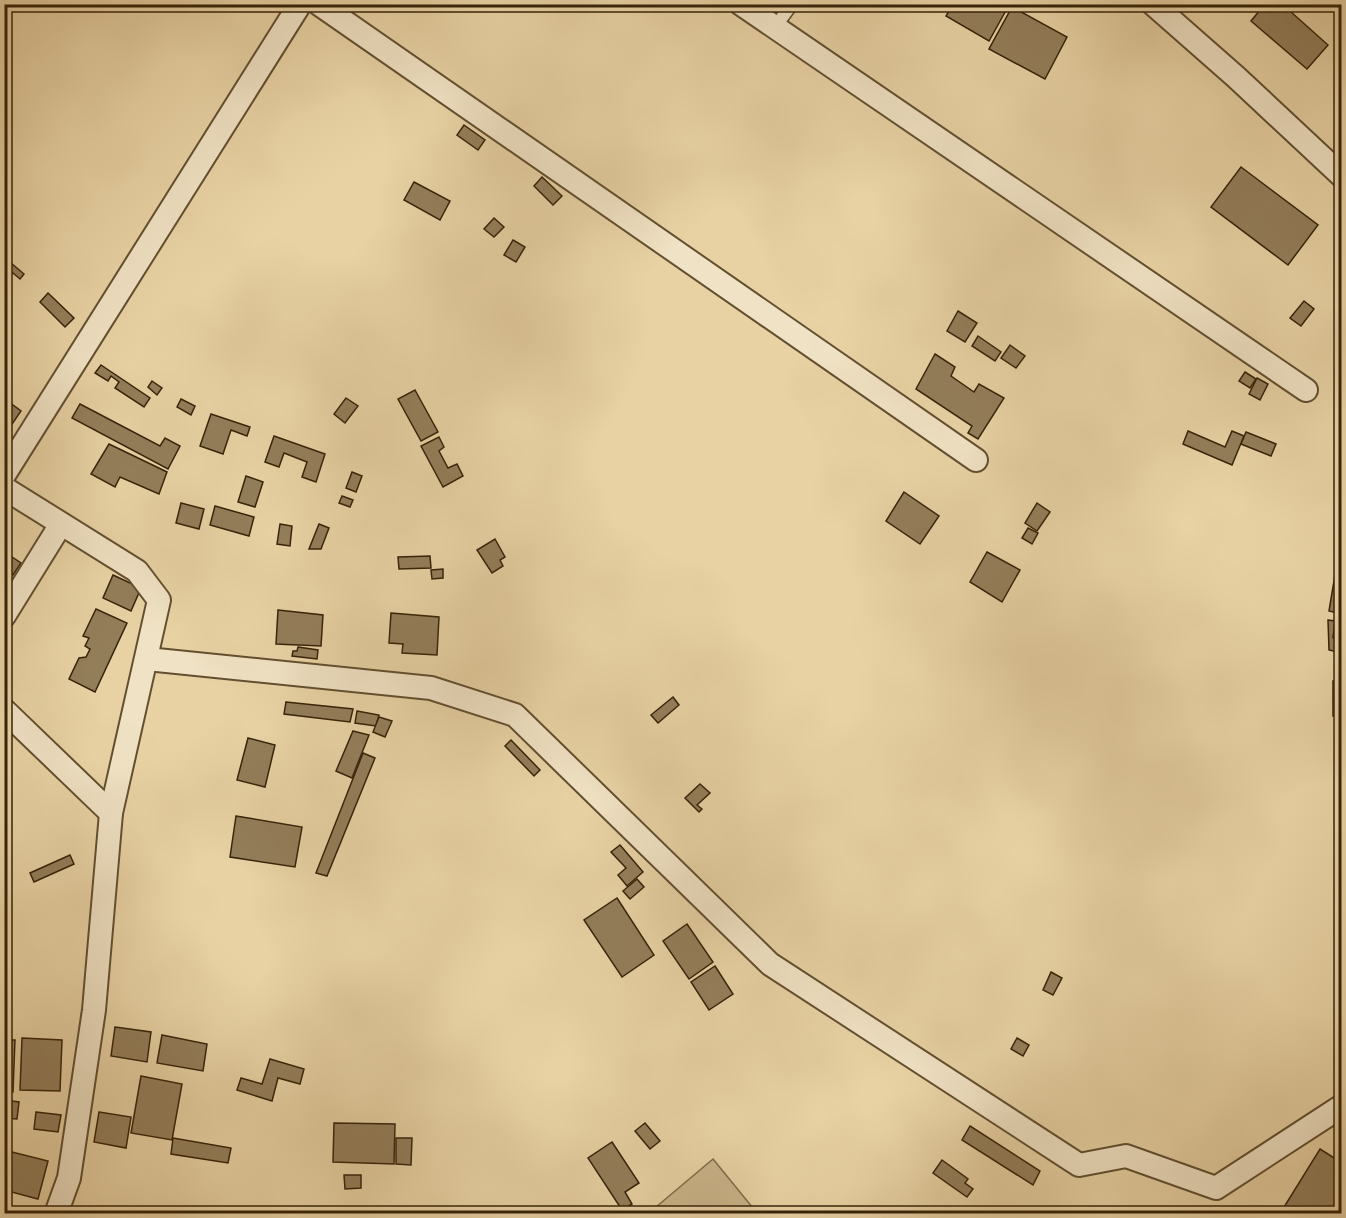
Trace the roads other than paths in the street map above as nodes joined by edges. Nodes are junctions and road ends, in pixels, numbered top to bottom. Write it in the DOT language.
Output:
graph roads {
  1 [pos="300,4"];
  2 [pos="319,4"];
  3 [pos="741,4"];
  4 [pos="792,4"];
  5 [pos="1153,4"];
  6 [pos="775,27"];
  7 [pos="1341,176"];
  8 [pos="1306,390"];
  9 [pos="976,460"];
  10 [pos="4,475"];
  11 [pos="4,488"];
  12 [pos="61,524"];
  13 [pos="4,616"];
  14 [pos="147,659"];
  15 [pos="4,710"];
  16 [pos="111,813"];
  17 [pos="1341,1106"];
  18 [pos="56,1214"];
  1 -- 10 [label="street"];
  2 -- 9 [label="street"];
  3 -- 6 [label="street"];
  4 -- 6 [label="lane"];
  5 -- 7 [label="street"];
  6 -- 8 [label="street"];
  11 -- 12 [label="street"];
  12 -- 13 [label="street"];
  12 -- 14 [label="street"];
  14 -- 16 [label="street"];
  14 -- 17 [label="street"];
  15 -- 16 [label="street"];
  16 -- 18 [label="street"];
}
